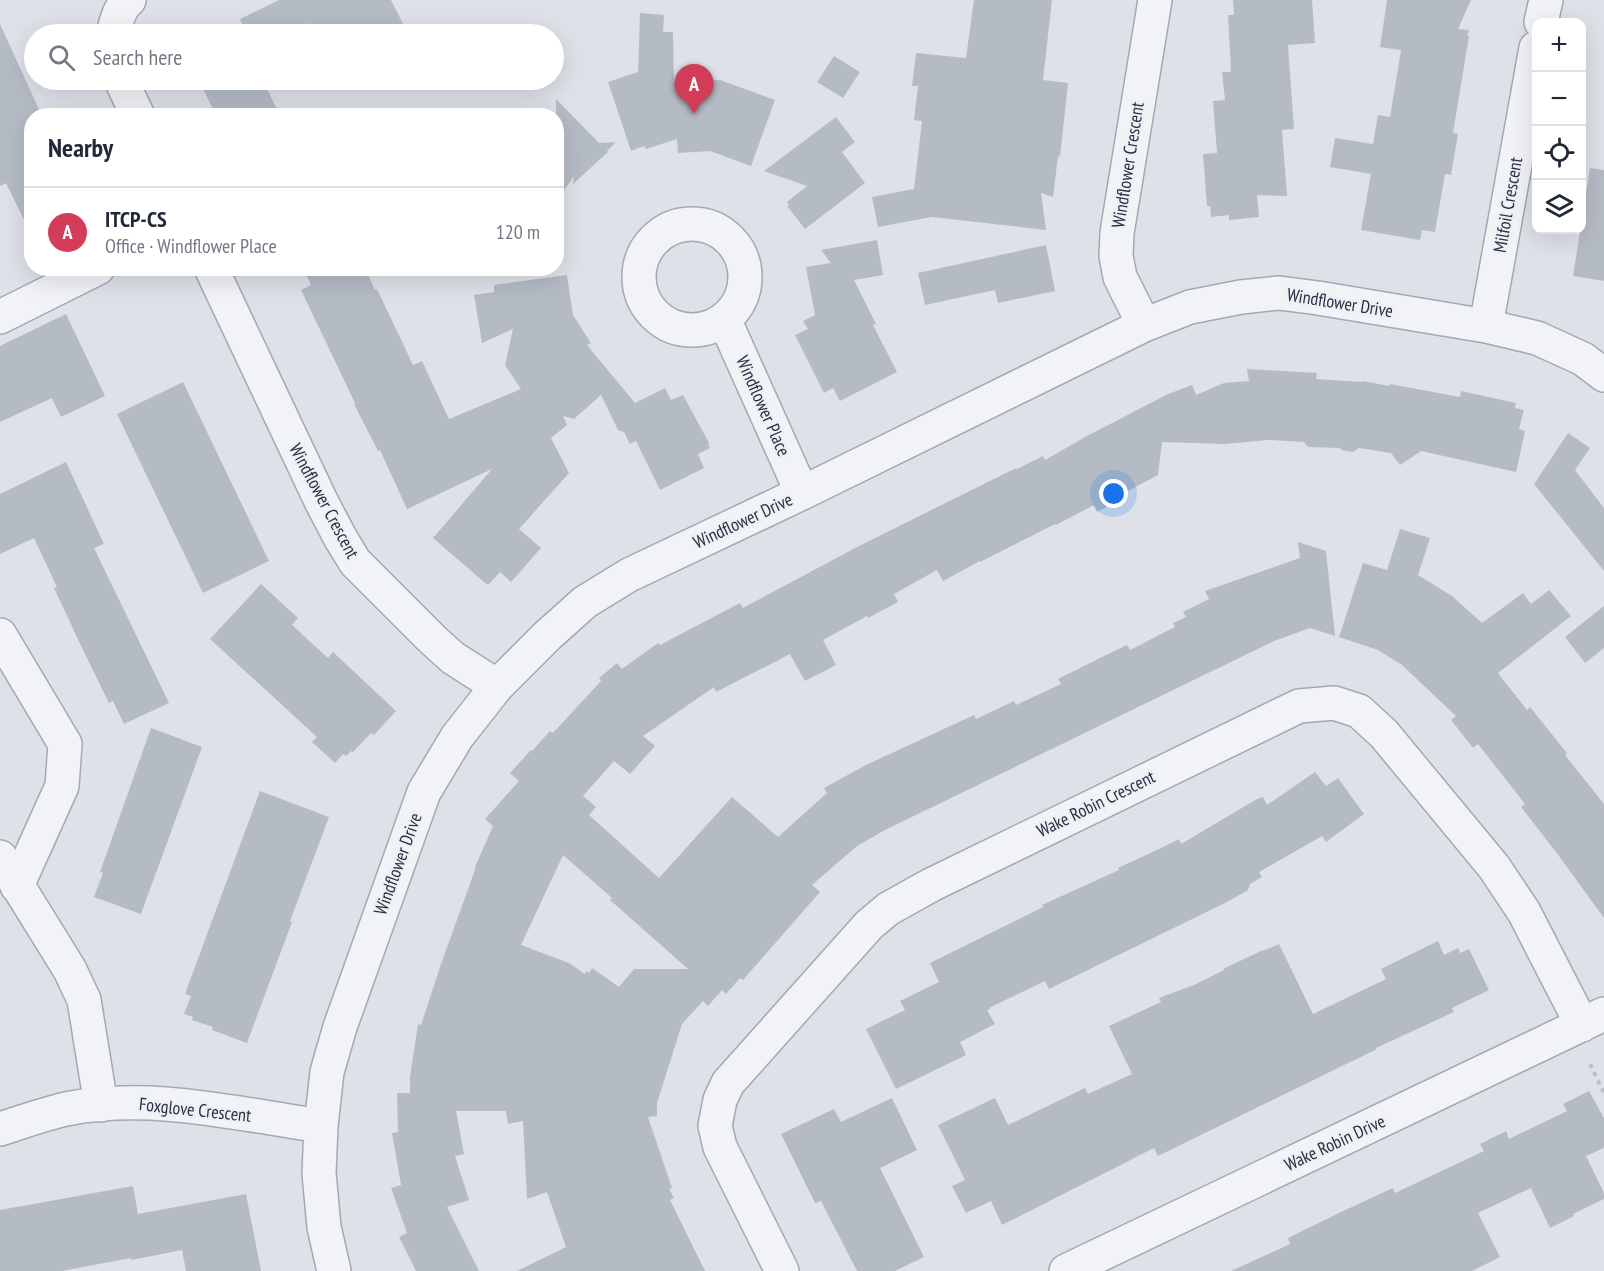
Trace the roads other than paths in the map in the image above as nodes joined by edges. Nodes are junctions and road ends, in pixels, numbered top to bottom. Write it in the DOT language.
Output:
graph roads {
  1 [pos="129,0"];
  2 [pos="1155,0"];
  3 [pos="1546,0"];
  4 [pos="1542,18"];
  5 [pos="115,24"];
  6 [pos="1532,70"];
  7 [pos="126,90"];
  8 [pos="134,108"];
  9 [pos="82,276"];
  10 [pos="215,276"];
  11 [pos="0,317"];
  12 [pos="724,319"];
  13 [pos="1144,325"];
  14 [pos="1486,326"];
  15 [pos="1604,375"];
  16 [pos="802,493"];
  17 [pos="0,635"];
  18 [pos="497,686"];
  19 [pos="0,857"];
  20 [pos="17,886"];
  21 [pos="1593,1020"];
  22 [pos="101,1105"];
  23 [pos="321,1126"];
  24 [pos="0,1129"];
  25 [pos="334,1271"];
  26 [pos="782,1271"];
  27 [pos="1066,1271"];
  1 -- 5 [label="street"];
  2 -- 13 [label="street, Windflower Crescent"];
  3 -- 4 [label="street"];
  6 -- 14 [label="street, Milfoil Crescent"];
  7 -- 8 [label="street"];
  9 -- 11 [label="street"];
  10 -- 18 [label="street, Windflower Crescent"];
  12 -- 16 [label="street, Windflower Place"];
  13 -- 14 [label="street, Windflower Drive"];
  13 -- 16 [label="street, Windflower Drive"];
  14 -- 15 [label="street, Windflower Drive"];
  16 -- 18 [label="street, Windflower Drive"];
  17 -- 20 [label="street"];
  18 -- 23 [label="street, Windflower Drive"];
  19 -- 20 [label="street"];
  20 -- 22 [label="street"];
  21 -- 26 [label="street, Wake Robin Crescent"];
  21 -- 27 [label="street, Wake Robin Drive"];
  22 -- 23 [label="street, Foxglove Crescent"];
  22 -- 24 [label="street, Foxglove Crescent"];
  23 -- 25 [label="street, Windflower Drive"];
}
